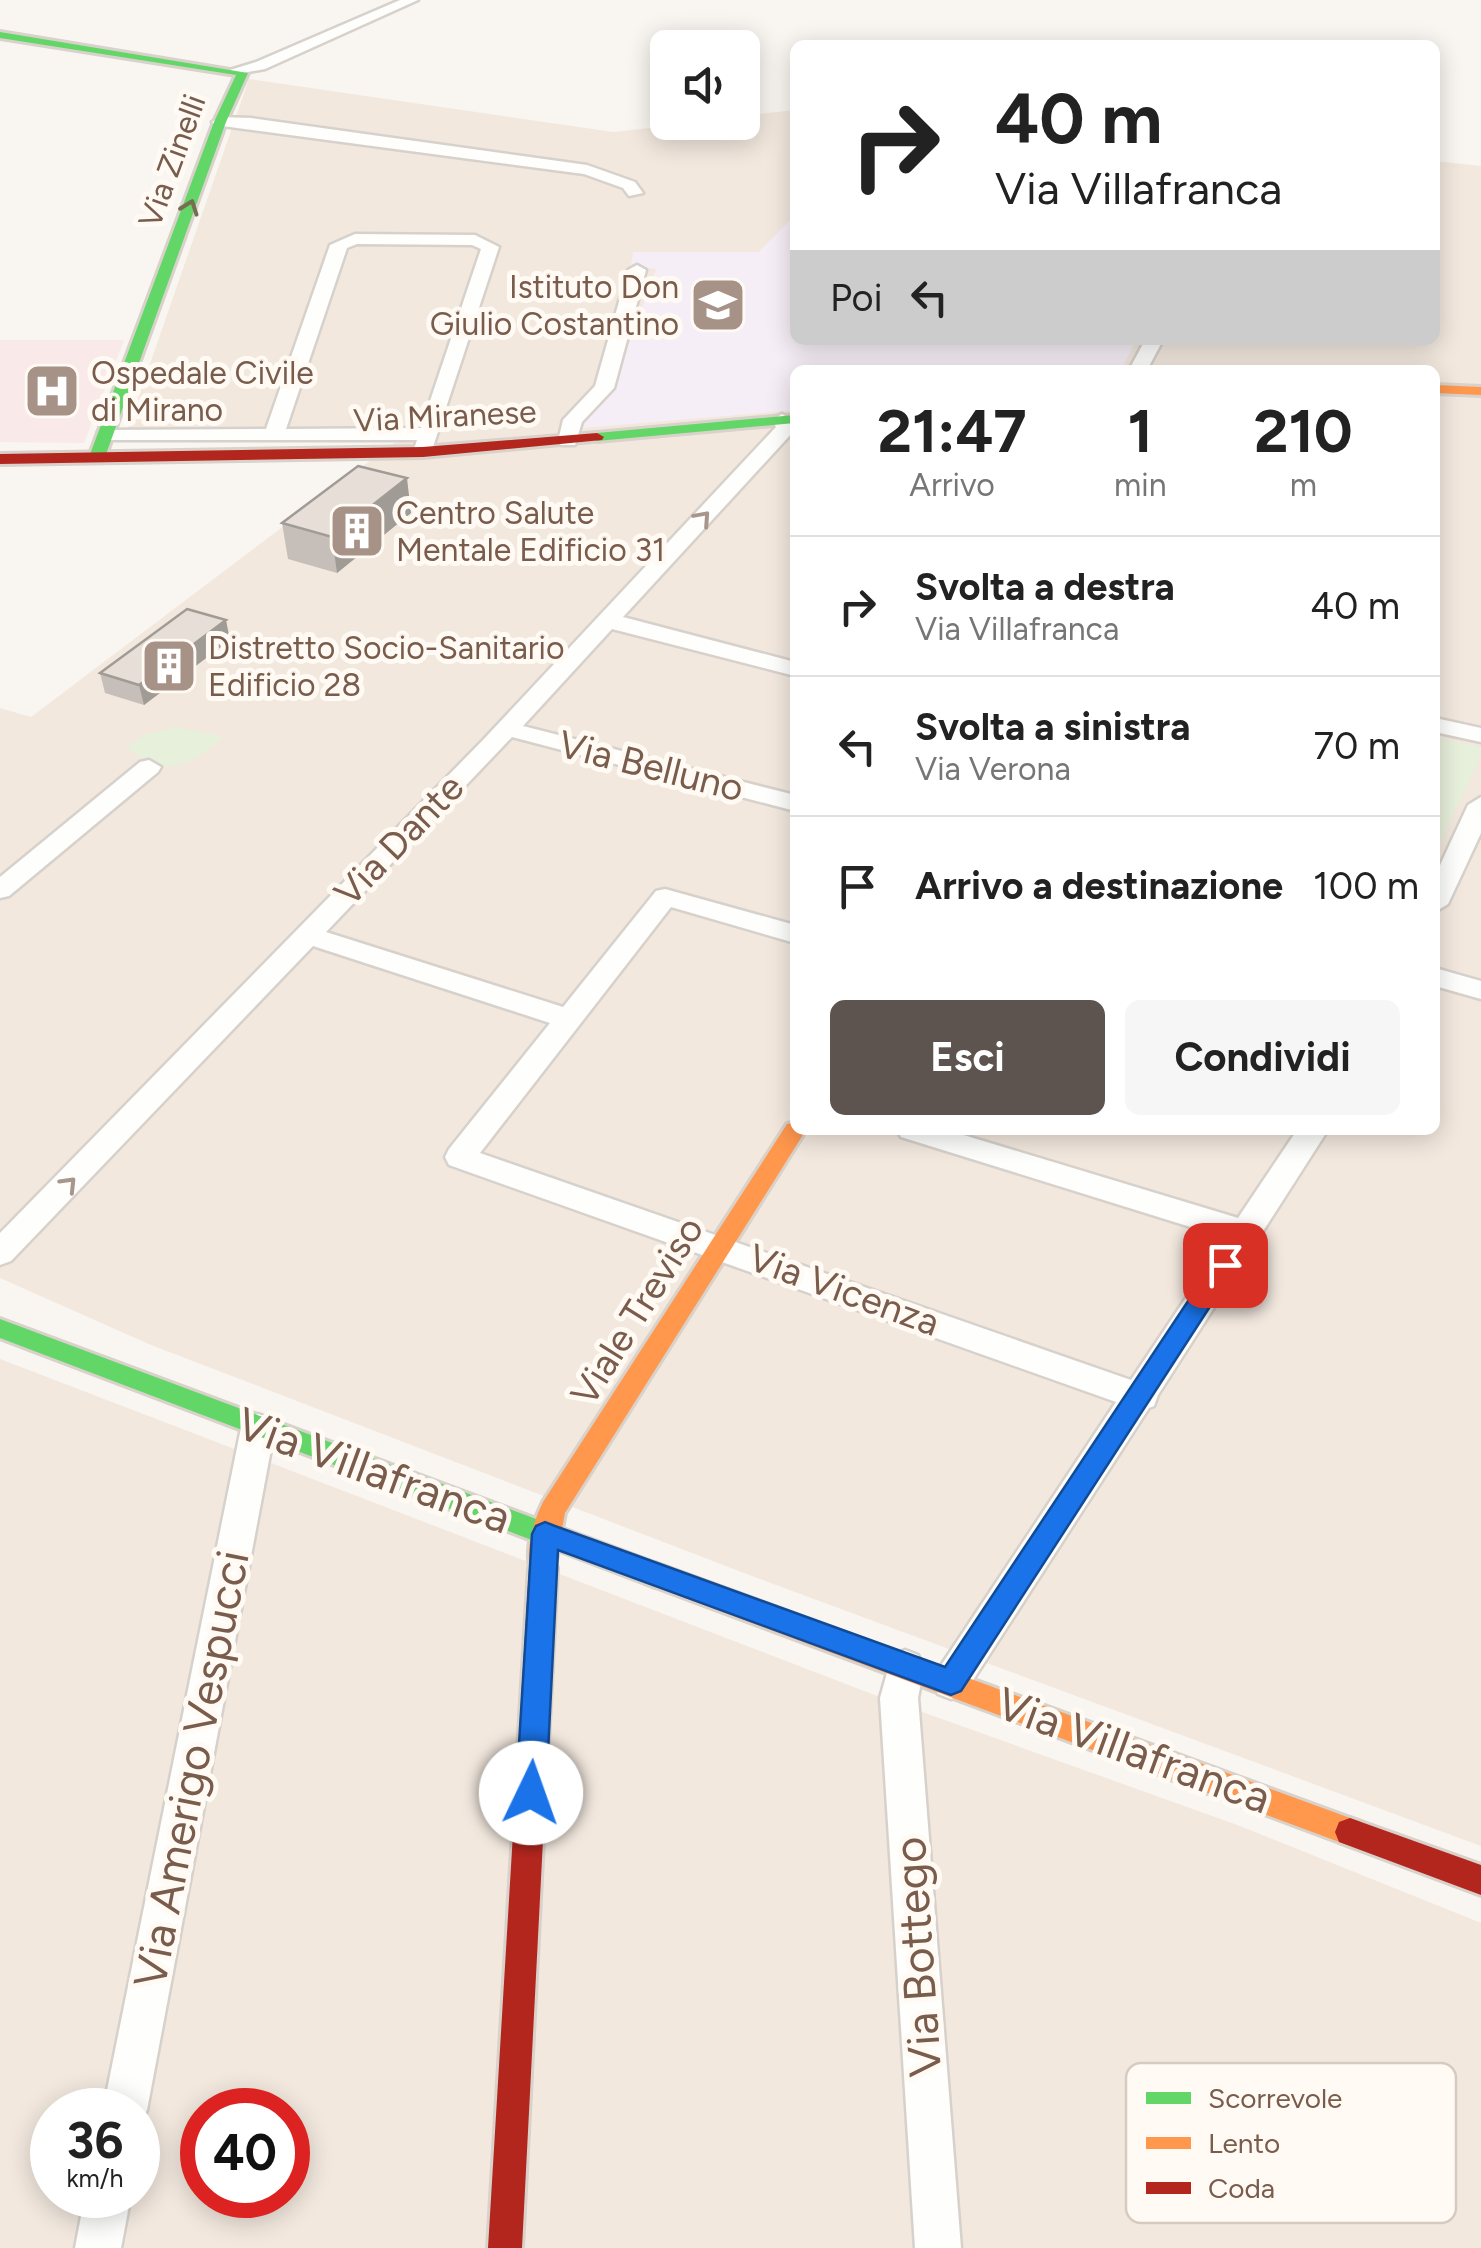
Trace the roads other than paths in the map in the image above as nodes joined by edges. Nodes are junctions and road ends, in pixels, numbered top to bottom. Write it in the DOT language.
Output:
graph roads {
  1 [pos="411,0"];
  2 [pos="0,35"];
  3 [pos="237,70"];
  4 [pos="220,122"];
  5 [pos="635,193"];
  6 [pos="637,270"];
  7 [pos="1440,389"];
  8 [pos="1481,391"];
  9 [pos="788,419"];
  10 [pos="274,435"];
  11 [pos="568,440"];
  12 [pos="426,443"];
  13 [pos="101,446"];
  14 [pos="0,459"];
  15 [pos="610,621"];
  16 [pos="790,668"];
  17 [pos="1440,726"];
  18 [pos="508,729"];
  19 [pos="1481,735"];
  20 [pos="150,767"];
  21 [pos="790,802"];
  22 [pos="1481,805"];
  23 [pos="1475,839"];
  24 [pos="0,890"];
  25 [pos="1440,896"];
  26 [pos="790,933"];
  27 [pos="306,935"];
  28 [pos="1440,978"];
  29 [pos="1481,990"];
  30 [pos="568,1019"];
  31 [pos="792,1135"];
  32 [pos="928,1135"];
  33 [pos="1310,1135"];
  34 [pos="1246,1232"];
  35 [pos="720,1246"];
  36 [pos="0,1253"];
  37 [pos="0,1328"];
  38 [pos="1142,1397"];
  39 [pos="258,1428"];
  40 [pos="545,1534"];
  41 [pos="905,1667"];
  42 [pos="951,1682"];
  43 [pos="1481,1880"];
  44 [pos="129,2088"];
  45 [pos="104,2218"];
  46 [pos="98,2248"];
  47 [pos="505,2248"];
  48 [pos="938,2248"];
  1 -- 3 [label="street, Via Zinelli"];
  2 -- 3 [label="main road"];
  3 -- 4 [label="main road, Via Zinelli"];
  4 -- 5 [label="street"];
  13 -- 4 [label="main road, Via Zinelli, one-way"];
  6 -- 11 [label="street"];
  7 -- 8 [label="main road"];
  9 -- 11 [label="main road, Via Miranese"];
  15 -- 9 [label="street, Via Dante, one-way"];
  10 -- 12 [label="street, Via Miranese"];
  10 -- 12 [label="street"];
  10 -- 13 [label="street, Via Miranese"];
  11 -- 12 [label="main road, Via Miranese"];
  12 -- 13 [label="main road, Via Miranese"];
  13 -- 14 [label="main road"];
  15 -- 16 [label="street"];
  15 -- 18 [label="street, Via Dante"];
  17 -- 19 [label="street"];
  18 -- 21 [label="street, Via Belluno"];
  18 -- 27 [label="street, Via Dante"];
  20 -- 24 [label="street"];
  22 -- 23 [label="street"];
  23 -- 25 [label="street"];
  26 -- 30 [label="street"];
  27 -- 30 [label="street"];
  36 -- 27 [label="street, Via Dante, one-way"];
  28 -- 29 [label="street"];
  30 -- 35 [label="street, Via Vicenza"];
  31 -- 35 [label="main road, Viale Treviso"];
  32 -- 34 [label="street"];
  33 -- 34 [label="street"];
  34 -- 38 [label="street"];
  35 -- 38 [label="street, Via Vicenza"];
  35 -- 40 [label="main road, Viale Treviso"];
  37 -- 39 [label="main road, Via Villafranca"];
  38 -- 42 [label="street"];
  39 -- 40 [label="main road, Via Villafranca"];
  39 -- 44 [label="street, Via Amerigo Vespucci"];
  40 -- 41 [label="main road, Via Villafranca"];
  40 -- 47 [label="main road"];
  41 -- 42 [label="main road, Via Villafranca"];
  41 -- 48 [label="street, Via Bottego"];
  42 -- 43 [label="main road, Via Villafranca"];
  45 -- 46 [label="street"];
}
